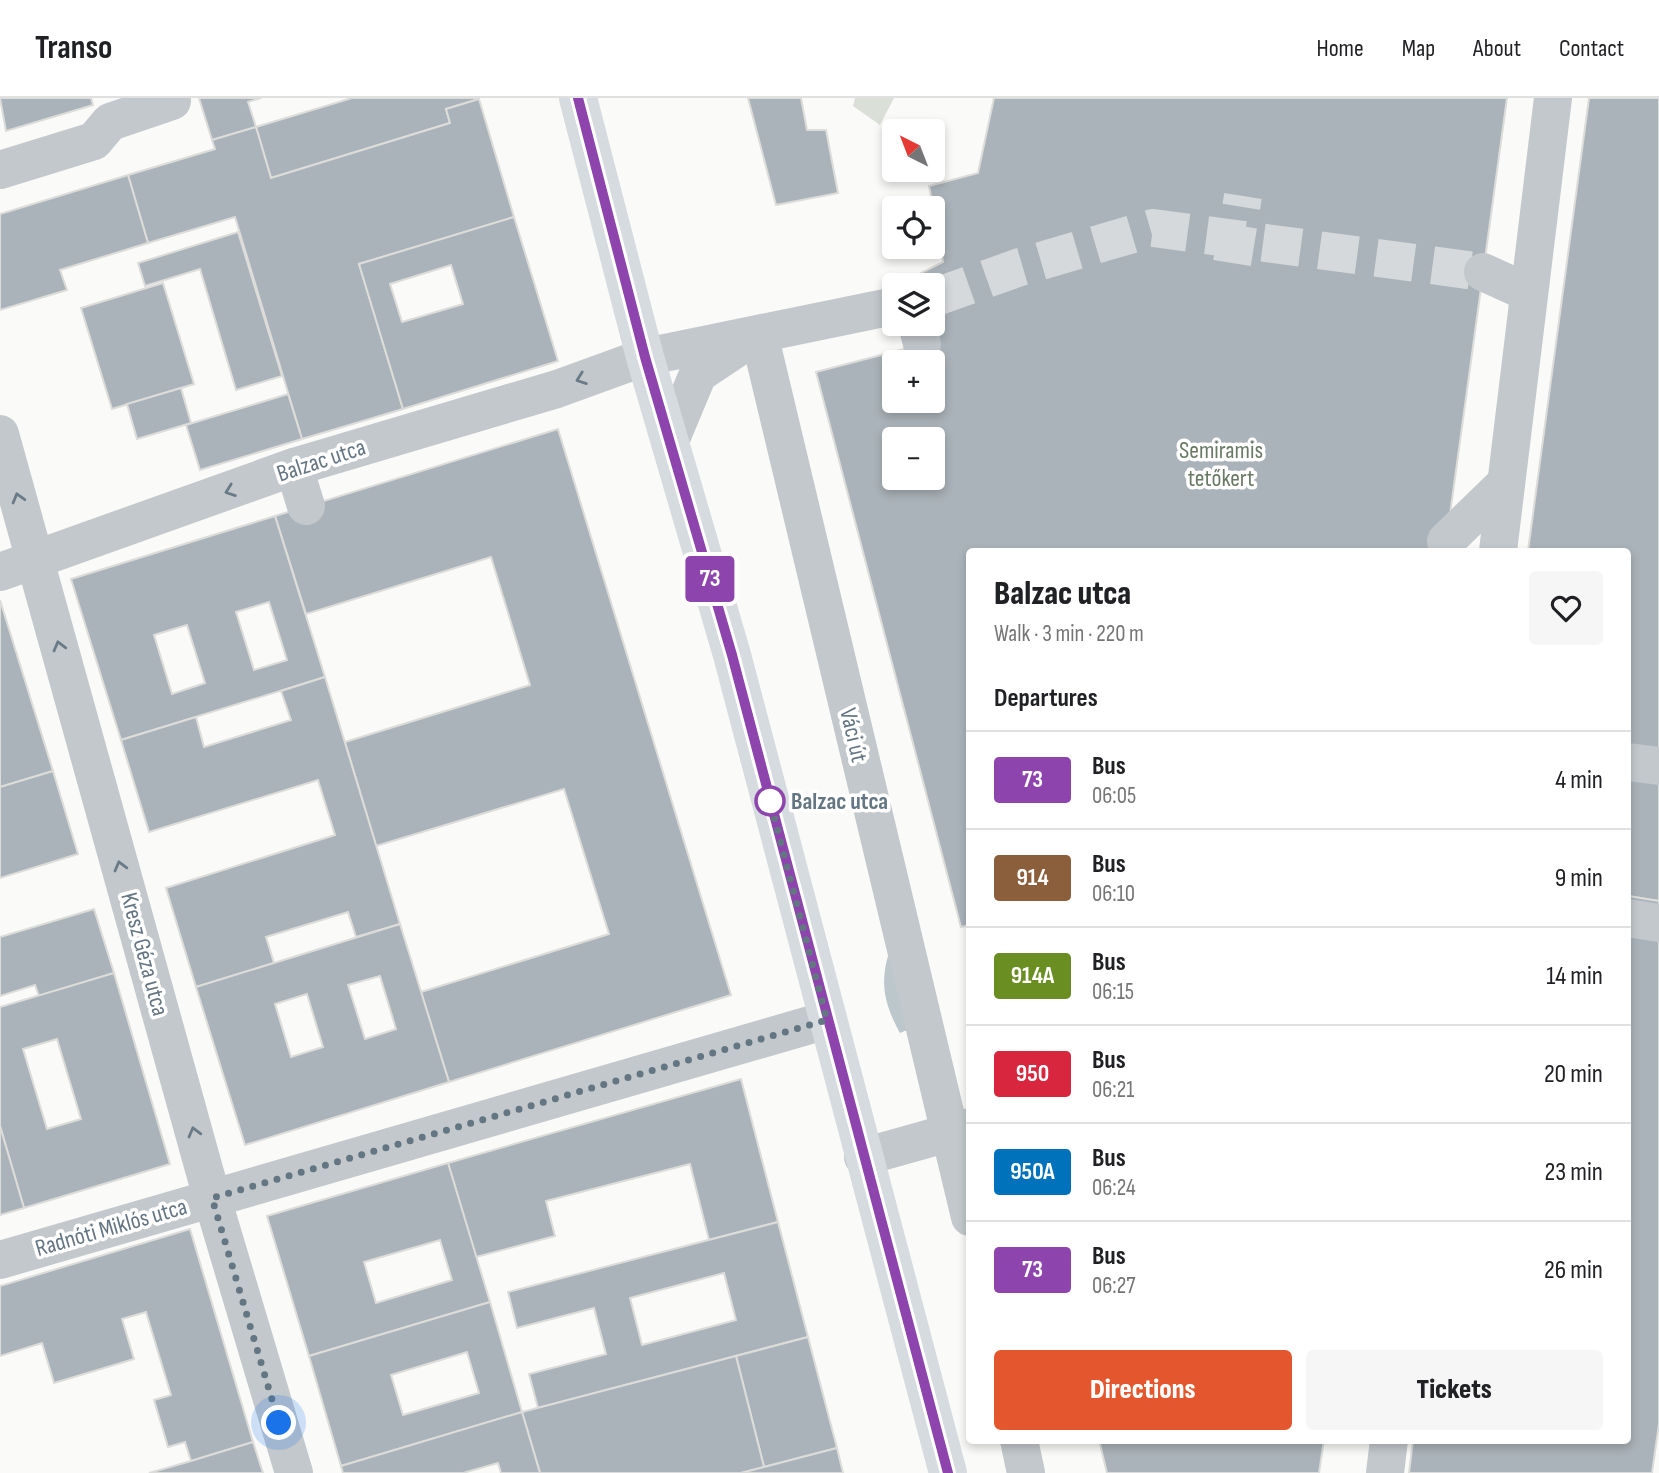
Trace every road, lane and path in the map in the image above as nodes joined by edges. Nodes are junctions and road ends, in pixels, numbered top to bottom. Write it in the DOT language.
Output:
graph roads {
  1 [pos="171,98"];
  2 [pos="578,98"];
  3 [pos="1553,98"];
  4 [pos="118,108"];
  5 [pos="0,170"];
  6 [pos="1481,283"];
  7 [pos="1529,293"];
  8 [pos="882,308"];
  9 [pos="759,334"];
  10 [pos="645,357"];
  11 [pos="0,434"];
  12 [pos="670,441"];
  13 [pos="294,467"];
  14 [pos="1506,483"];
  15 [pos="306,506"];
  16 [pos="1446,541"];
  17 [pos="1497,548"];
  18 [pos="36,562"];
  19 [pos="0,572"];
  20 [pos="1631,762"];
  21 [pos="1659,766"];
  22 [pos="1631,918"];
  23 [pos="1659,923"];
  24 [pos="827,1020"];
  25 [pos="960,1130"];
  26 [pos="863,1157"];
  27 [pos="966,1182"];
  28 [pos="212,1198"];
  29 [pos="0,1259"];
  30 [pos="1020,1444"];
  31 [pos="1389,1444"];
  32 [pos="294,1473"];
  33 [pos="948,1473"];
  34 [pos="1026,1473"];
  35 [pos="1385,1473"];
  1 -- 4 [label="street"];
  2 -- 10 [label="main road"];
  3 -- 7 [label="street"];
  4 -- 5 [label="street"];
  6 -- 7 [label="street"];
  7 -- 14 [label="street"];
  8 -- 9 [label="street, Balzac utca"];
  9 -- 10 [label="street, Balzac utca"];
  9 -- 12 [label="street"];
  9 -- 25 [label="street, Váci út"];
  10 -- 12 [label="main road"];
  10 -- 13 [label="street, Balzac utca, one-way"];
  18 -- 11 [label="street, Kresz Géza utca, one-way"];
  12 -- 24 [label="main road"];
  13 -- 15 [label="street"];
  13 -- 18 [label="street, Balzac utca, one-way"];
  14 -- 16 [label="street"];
  14 -- 17 [label="street"];
  18 -- 19 [label="street, Balzac utca"];
  28 -- 18 [label="street, Kresz Géza utca, one-way"];
  20 -- 21 [label="street"];
  22 -- 23 [label="street"];
  24 -- 26 [label="main road"];
  24 -- 28 [label="street, Radnóti Miklós utca"];
  25 -- 26 [label="street"];
  25 -- 27 [label="street, Váci út"];
  26 -- 33 [label="main road"];
  28 -- 29 [label="street, Radnóti Miklós utca"];
  28 -- 32 [label="street, Kresz Géza utca"];
  30 -- 34 [label="street"];
  31 -- 35 [label="street"];
}
